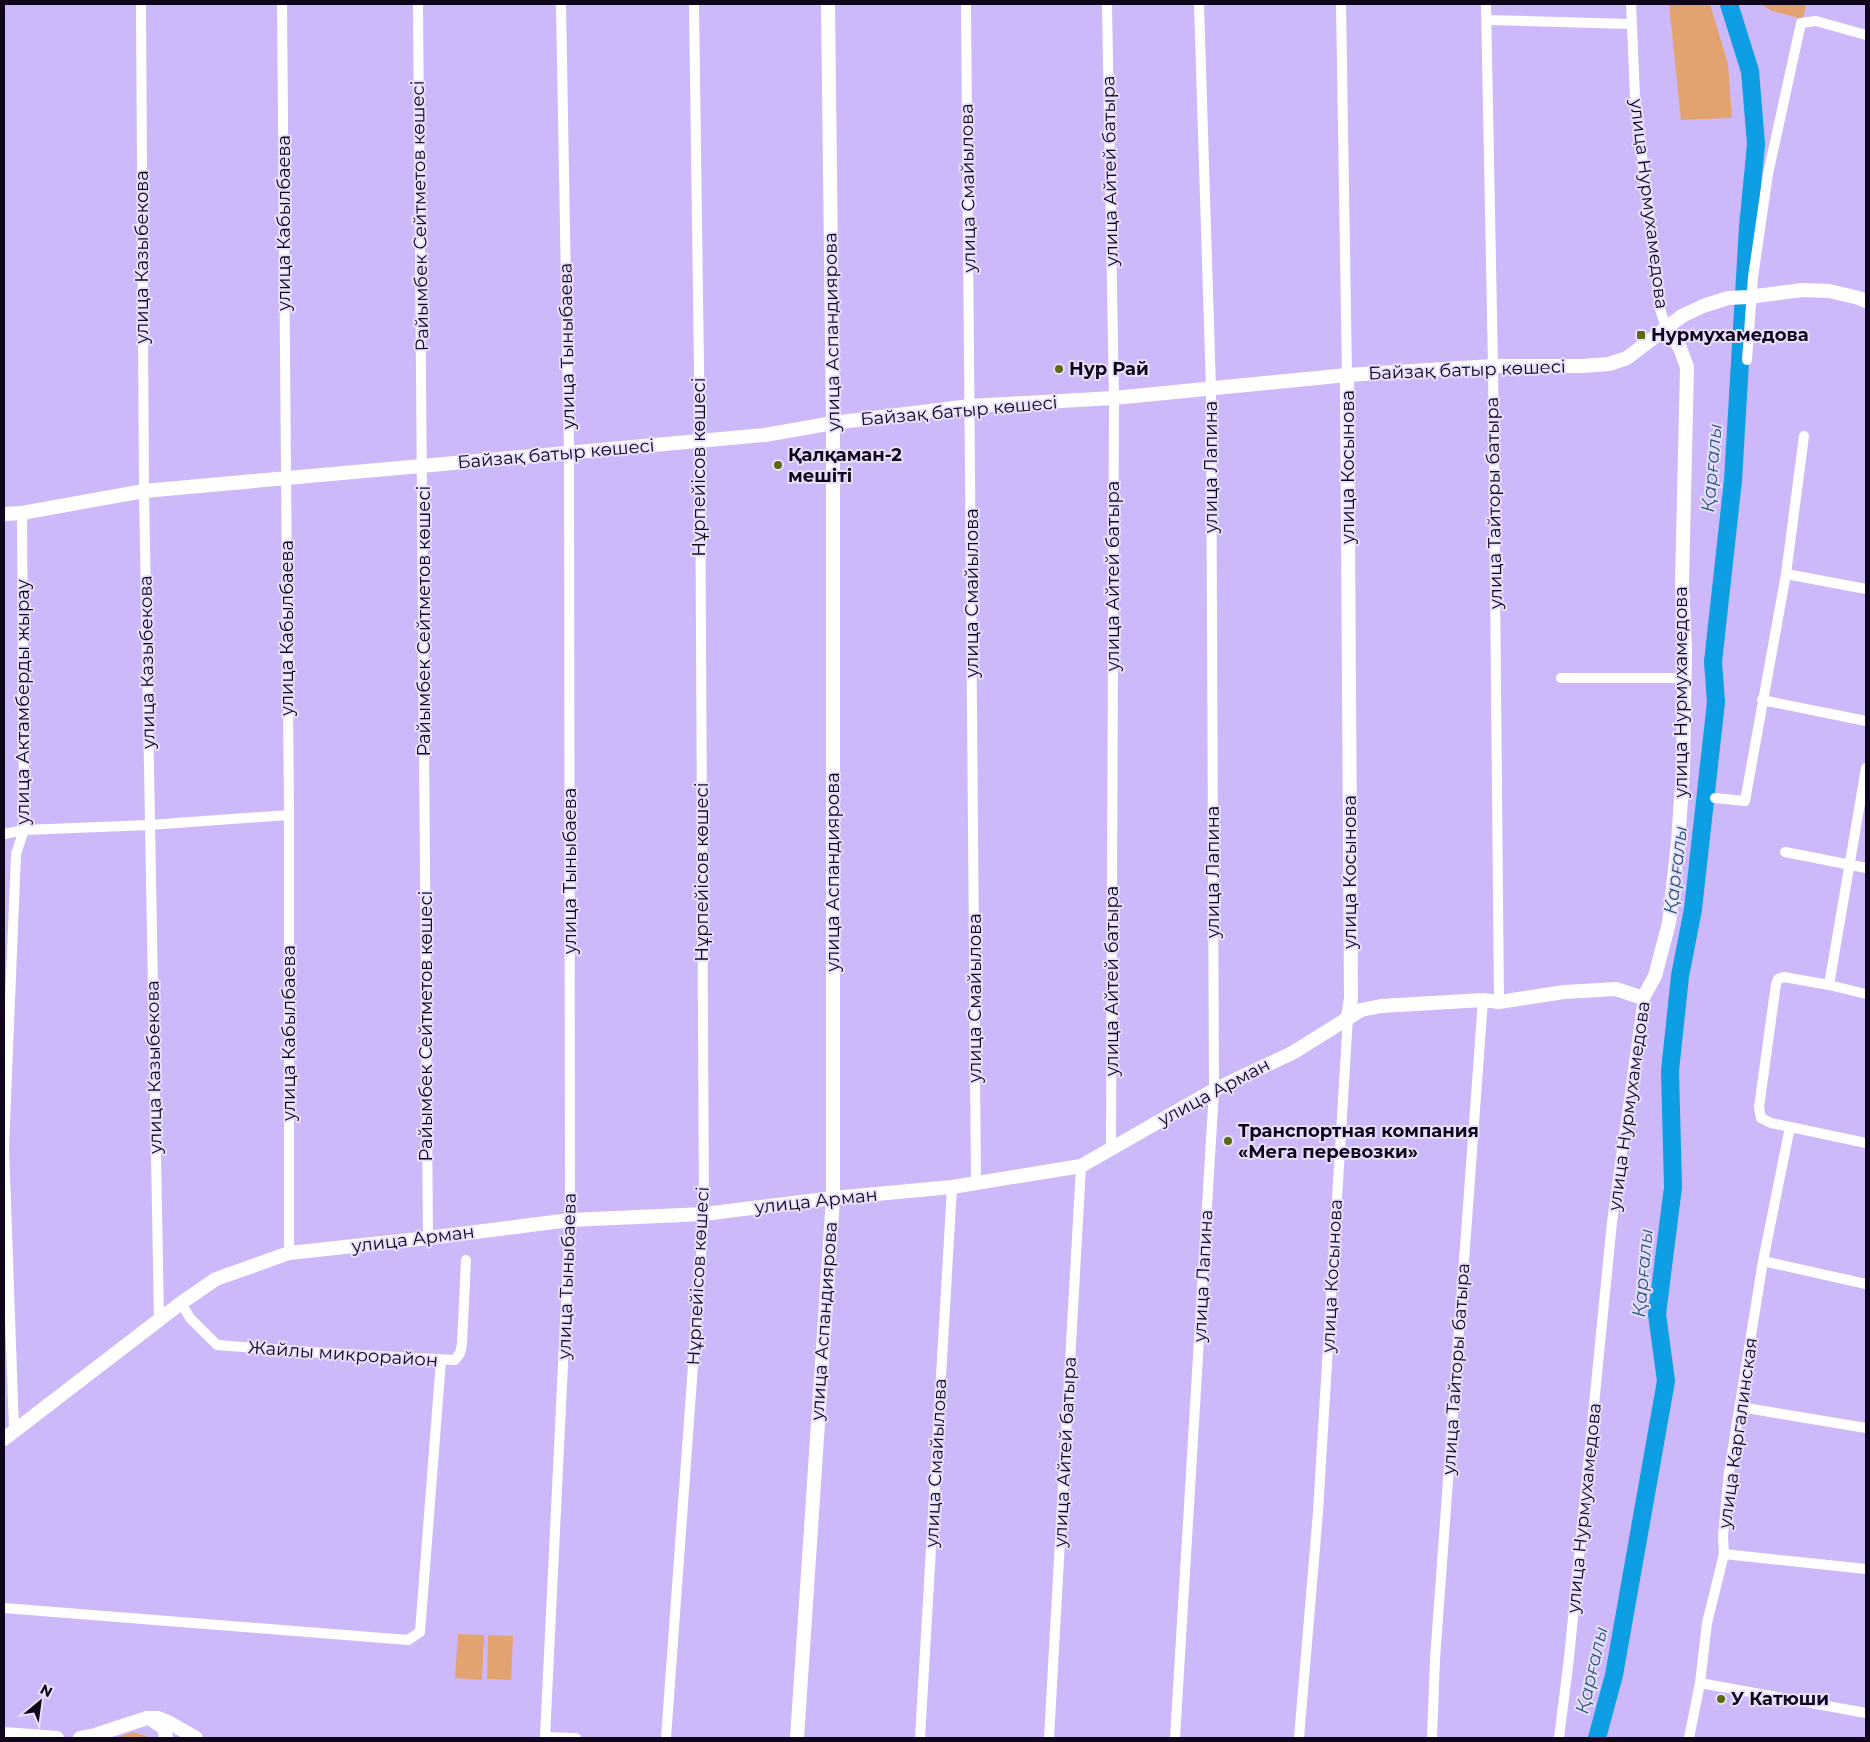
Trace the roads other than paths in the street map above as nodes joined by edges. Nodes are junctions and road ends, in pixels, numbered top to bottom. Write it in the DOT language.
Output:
graph roads {
  1 [pos="141,4"];
  2 [pos="282,4"];
  3 [pos="418,4"];
  4 [pos="561,4"];
  5 [pos="694,4"];
  6 [pos="828,4"];
  7 [pos="966,4"];
  8 [pos="1107,4"];
  9 [pos="1199,4"];
  10 [pos="1341,4"];
  11 [pos="1486,4"];
  12 [pos="1631,4"];
  13 [pos="1486,20"];
  14 [pos="1631,24"];
  15 [pos="1866,35"];
  16 [pos="1750,297"];
  17 [pos="1866,301"];
  18 [pos="1666,328"];
  19 [pos="1747,360"];
  20 [pos="1493,366"];
  21 [pos="1347,375"];
  22 [pos="1211,389"];
  23 [pos="1114,398"];
  24 [pos="970,406"];
  25 [pos="833,423"];
  26 [pos="1804,436"];
  27 [pos="700,441"];
  28 [pos="569,452"];
  29 [pos="423,465"];
  30 [pos="286,479"];
  31 [pos="144,491"];
  32 [pos="22,513"];
  33 [pos="4,514"];
  34 [pos="1786,574"];
  35 [pos="1866,588"];
  36 [pos="1561,678"];
  37 [pos="1684,678"];
  38 [pos="1762,700"];
  39 [pos="1866,721"];
  40 [pos="1866,768"];
  41 [pos="1715,798"];
  42 [pos="289,815"];
  43 [pos="150,825"];
  44 [pos="24,830"];
  45 [pos="4,834"];
  46 [pos="1785,852"];
  47 [pos="1849,865"];
  48 [pos="1866,868"];
  49 [pos="1829,985"];
  50 [pos="1866,994"];
  51 [pos="1643,998"];
  52 [pos="1483,1000"];
  53 [pos="1499,1002"];
  54 [pos="1348,1017"];
  55 [pos="1214,1090"];
  56 [pos="1790,1127"];
  57 [pos="1866,1144"];
  58 [pos="1111,1148"];
  59 [pos="1081,1166"];
  60 [pos="976,1183"];
  61 [pos="952,1187"];
  62 [pos="833,1198"];
  63 [pos="704,1214"];
  64 [pos="570,1220"];
  65 [pos="428,1238"];
  66 [pos="289,1253"];
  67 [pos="466,1260"];
  68 [pos="1763,1261"];
  69 [pos="1866,1284"];
  70 [pos="181,1303"];
  71 [pos="159,1320"];
  72 [pos="440,1360"];
  73 [pos="1740,1407"];
  74 [pos="1866,1428"];
  75 [pos="9,1435"];
  76 [pos="1724,1554"];
  77 [pos="1866,1569"];
  78 [pos="4,1608"];
  79 [pos="1700,1683"];
  80 [pos="1866,1713"];
  81 [pos="147,1718"];
  82 [pos="4,1734"];
  83 [pos="545,1737"];
  84 [pos="57,1738"];
  85 [pos="80,1738"];
  86 [pos="166,1738"];
  87 [pos="196,1738"];
  88 [pos="576,1738"];
  89 [pos="666,1738"];
  90 [pos="797,1738"];
  91 [pos="920,1738"];
  92 [pos="1048,1738"];
  93 [pos="1175,1738"];
  94 [pos="1299,1738"];
  95 [pos="1432,1738"];
  96 [pos="1558,1738"];
  97 [pos="1689,1738"];
  1 -- 31 [label="street, улица Казыбекова"];
  2 -- 30 [label="street, улица Кабылбаева"];
  3 -- 29 [label="street, Райымбек Сейтметов көшесі"];
  4 -- 28 [label="street, улица Тыныбаева"];
  5 -- 27 [label="street, Нұрпейісов көшесі"];
  6 -- 25 [label="street, улица Аспандиярова"];
  7 -- 24 [label="street, улица Смайылова"];
  8 -- 23 [label="street, улица Айтей батыра"];
  9 -- 22 [label="street, улица Лапина"];
  10 -- 21 [label="street, улица Косынова"];
  11 -- 13 [label="street, улица Тайторы батыра"];
  12 -- 14 [label="street, улица Нурмухамедова"];
  13 -- 14 [label="street"];
  13 -- 20 [label="street, улица Тайторы батыра"];
  14 -- 18 [label="street, улица Нурмухамедова"];
  15 -- 16 [label="street"];
  16 -- 17 [label="street, Байзақ батыр көшесі"];
  16 -- 18 [label="street, Байзақ батыр көшесі"];
  16 -- 19 [label="street"];
  18 -- 20 [label="street, Байзақ батыр көшесі"];
  18 -- 37 [label="street, улица Нурмухамедова"];
  20 -- 21 [label="street, Байзақ батыр көшесі"];
  20 -- 53 [label="street, улица Тайторы батыра"];
  21 -- 22 [label="street, Байзақ батыр көшесі"];
  21 -- 54 [label="street, улица Косынова"];
  22 -- 23 [label="street, Байзақ батыр көшесі"];
  22 -- 55 [label="street, улица Лапина"];
  23 -- 24 [label="street, Байзақ батыр көшесі"];
  23 -- 58 [label="street, улица Айтей батыра"];
  24 -- 25 [label="street, Байзақ батыр көшесі"];
  24 -- 60 [label="street, улица Смайылова"];
  25 -- 27 [label="street, Байзақ батыр көшесі"];
  25 -- 62 [label="street, улица Аспандиярова"];
  26 -- 34 [label="street"];
  27 -- 28 [label="street, Байзақ батыр көшесі"];
  27 -- 63 [label="street, Нұрпейісов көшесі"];
  28 -- 29 [label="street, Байзақ батыр көшесі"];
  28 -- 64 [label="street, улица Тыныбаева"];
  29 -- 30 [label="street, Байзақ батыр көшесі"];
  29 -- 65 [label="street, Райымбек Сейтметов көшесі"];
  30 -- 31 [label="street, Байзақ батыр көшесі"];
  30 -- 42 [label="street, улица Кабылбаева"];
  31 -- 32 [label="street, Байзақ батыр көшесі"];
  31 -- 43 [label="street, улица Казыбекова"];
  32 -- 33 [label="street, Байзақ батыр көшесі"];
  32 -- 44 [label="street, улица Актамберды жырау"];
  34 -- 35 [label="street"];
  34 -- 38 [label="street"];
  36 -- 37 [label="street"];
  37 -- 51 [label="street, улица Нурмухамедова"];
  38 -- 39 [label="street"];
  38 -- 41 [label="street"];
  40 -- 47 [label="street"];
  42 -- 43 [label="street"];
  42 -- 66 [label="street, улица Кабылбаева"];
  43 -- 44 [label="street"];
  43 -- 71 [label="street, улица Казыбекова"];
  44 -- 45 [label="street"];
  44 -- 75 [label="street, улица Актамберды жырау"];
  46 -- 47 [label="street"];
  47 -- 48 [label="street"];
  47 -- 49 [label="street"];
  49 -- 50 [label="street"];
  49 -- 56 [label="street"];
  51 -- 53 [label="street, улица Арман"];
  51 -- 96 [label="street, улица Нурмухамедова"];
  52 -- 53 [label="street, улица Арман"];
  52 -- 54 [label="street, улица Арман"];
  52 -- 95 [label="street, улица Тайторы батыра"];
  54 -- 55 [label="street, улица Арман"];
  54 -- 94 [label="street, улица Косынова"];
  55 -- 58 [label="street, улица Арман"];
  55 -- 93 [label="street, улица Лапина"];
  56 -- 57 [label="street"];
  56 -- 68 [label="street, улица Каргалинская"];
  58 -- 59 [label="street, улица Арман"];
  59 -- 60 [label="street, улица Арман"];
  59 -- 92 [label="street, улица Айтей батыра"];
  60 -- 61 [label="street, улица Арман"];
  61 -- 62 [label="street, улица Арман"];
  61 -- 91 [label="street, улица Смайылова"];
  62 -- 63 [label="street, улица Арман"];
  62 -- 90 [label="street, улица Аспандиярова"];
  63 -- 64 [label="street, улица Арман"];
  63 -- 89 [label="street, Нұрпейісов көшесі"];
  64 -- 65 [label="street, улица Арман"];
  64 -- 83 [label="street, улица Тыныбаева"];
  65 -- 66 [label="street, улица Арман"];
  66 -- 70 [label="street, улица Арман"];
  67 -- 72 [label="street, Жайлы микрорайон"];
  68 -- 69 [label="street"];
  68 -- 73 [label="street, улица Каргалинская"];
  70 -- 71 [label="street, улица Арман"];
  70 -- 72 [label="street, Жайлы микрорайон"];
  71 -- 75 [label="street, улица Арман"];
  72 -- 78 [label="street"];
  73 -- 74 [label="street"];
  73 -- 76 [label="street, улица Каргалинская"];
  76 -- 77 [label="street"];
  76 -- 79 [label="street, улица Каргалинская"];
  79 -- 80 [label="street"];
  79 -- 97 [label="street, улица Каргалинская"];
  81 -- 85 [label="street"];
  81 -- 86 [label="street"];
  81 -- 87 [label="street"];
  82 -- 84 [label="street"];
  83 -- 88 [label="street"];
}
